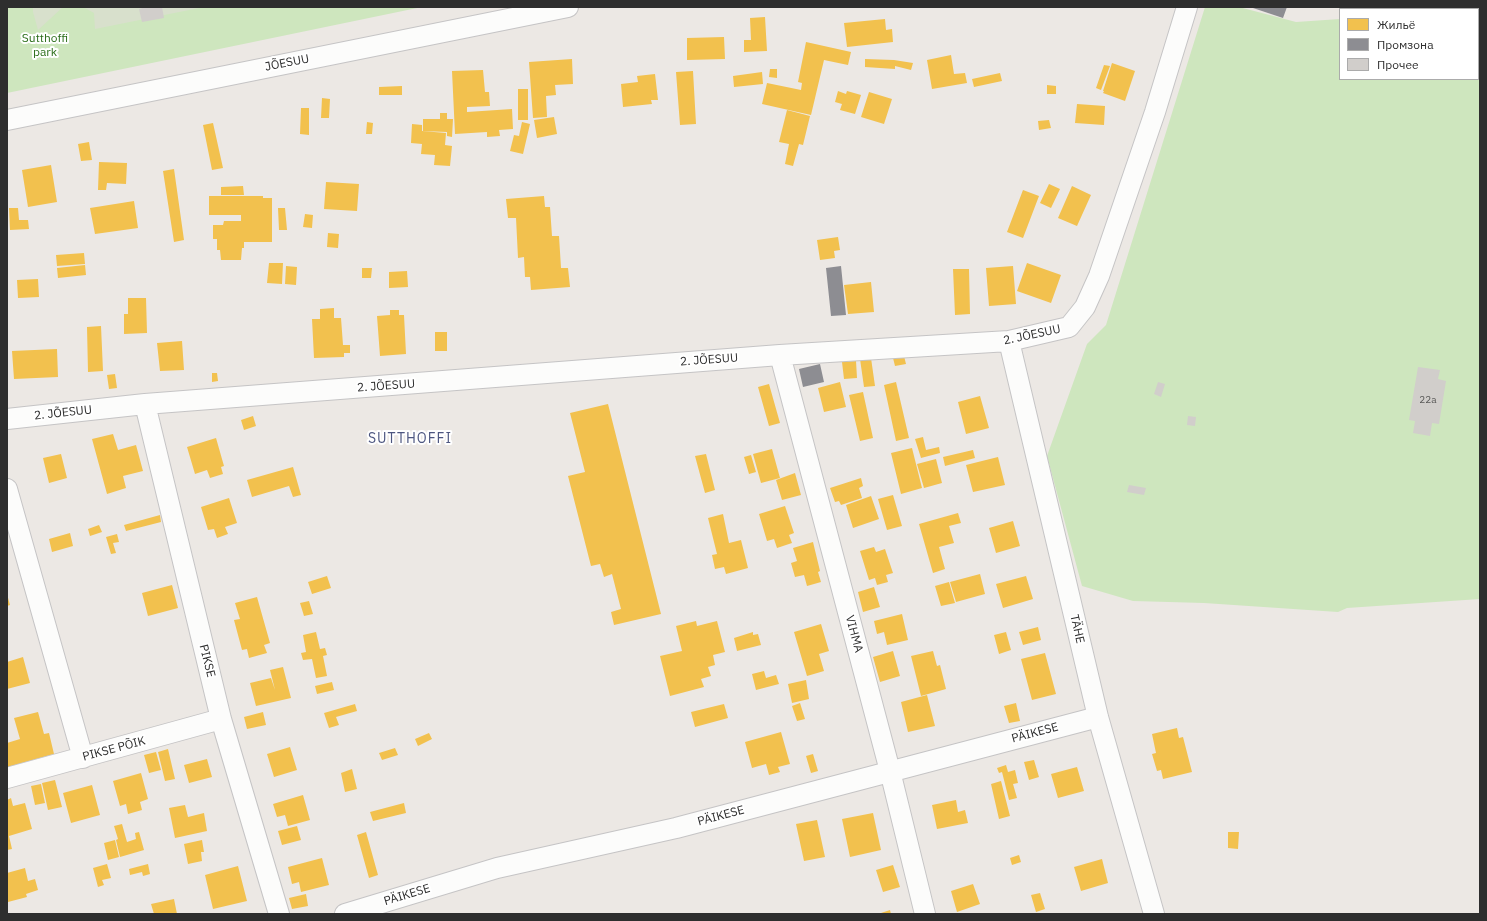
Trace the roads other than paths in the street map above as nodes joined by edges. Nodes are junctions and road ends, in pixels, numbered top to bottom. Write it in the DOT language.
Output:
graph roads {
  1 [pos="568,7"];
  2 [pos="1187,7"];
  3 [pos="7,120"];
  4 [pos="1009,341"];
  5 [pos="780,355"];
  6 [pos="145,404"];
  7 [pos="7,419"];
  8 [pos="7,489"];
  9 [pos="1098,717"];
  10 [pos="221,719"];
  11 [pos="83,758"];
  12 [pos="890,771"];
  13 [pos="7,778"];
  14 [pos="279,914"];
  15 [pos="345,914"];
  16 [pos="925,914"];
  17 [pos="1154,914"];
  1 -- 3 [label="street, JÕESUU"];
  2 -- 4 [label="street, 2. JÕESUU"];
  4 -- 5 [label="street, 2. JÕESUU"];
  4 -- 9 [label="street, TÄHE"];
  5 -- 6 [label="street, 2. JÕESUU"];
  5 -- 12 [label="street, VIHMA"];
  6 -- 7 [label="street, 2. JÕESUU"];
  6 -- 10 [label="street, PIKSE"];
  8 -- 11 [label="street"];
  9 -- 12 [label="street, PÄIKESE"];
  9 -- 17 [label="street, TÄHE"];
  10 -- 11 [label="street, PIKSE PÕIK"];
  10 -- 14 [label="street, PIKSE"];
  11 -- 13 [label="street, PIKSE PÕIK"];
  12 -- 15 [label="street, PÄIKESE"];
  12 -- 16 [label="street, VIHMA"];
}
